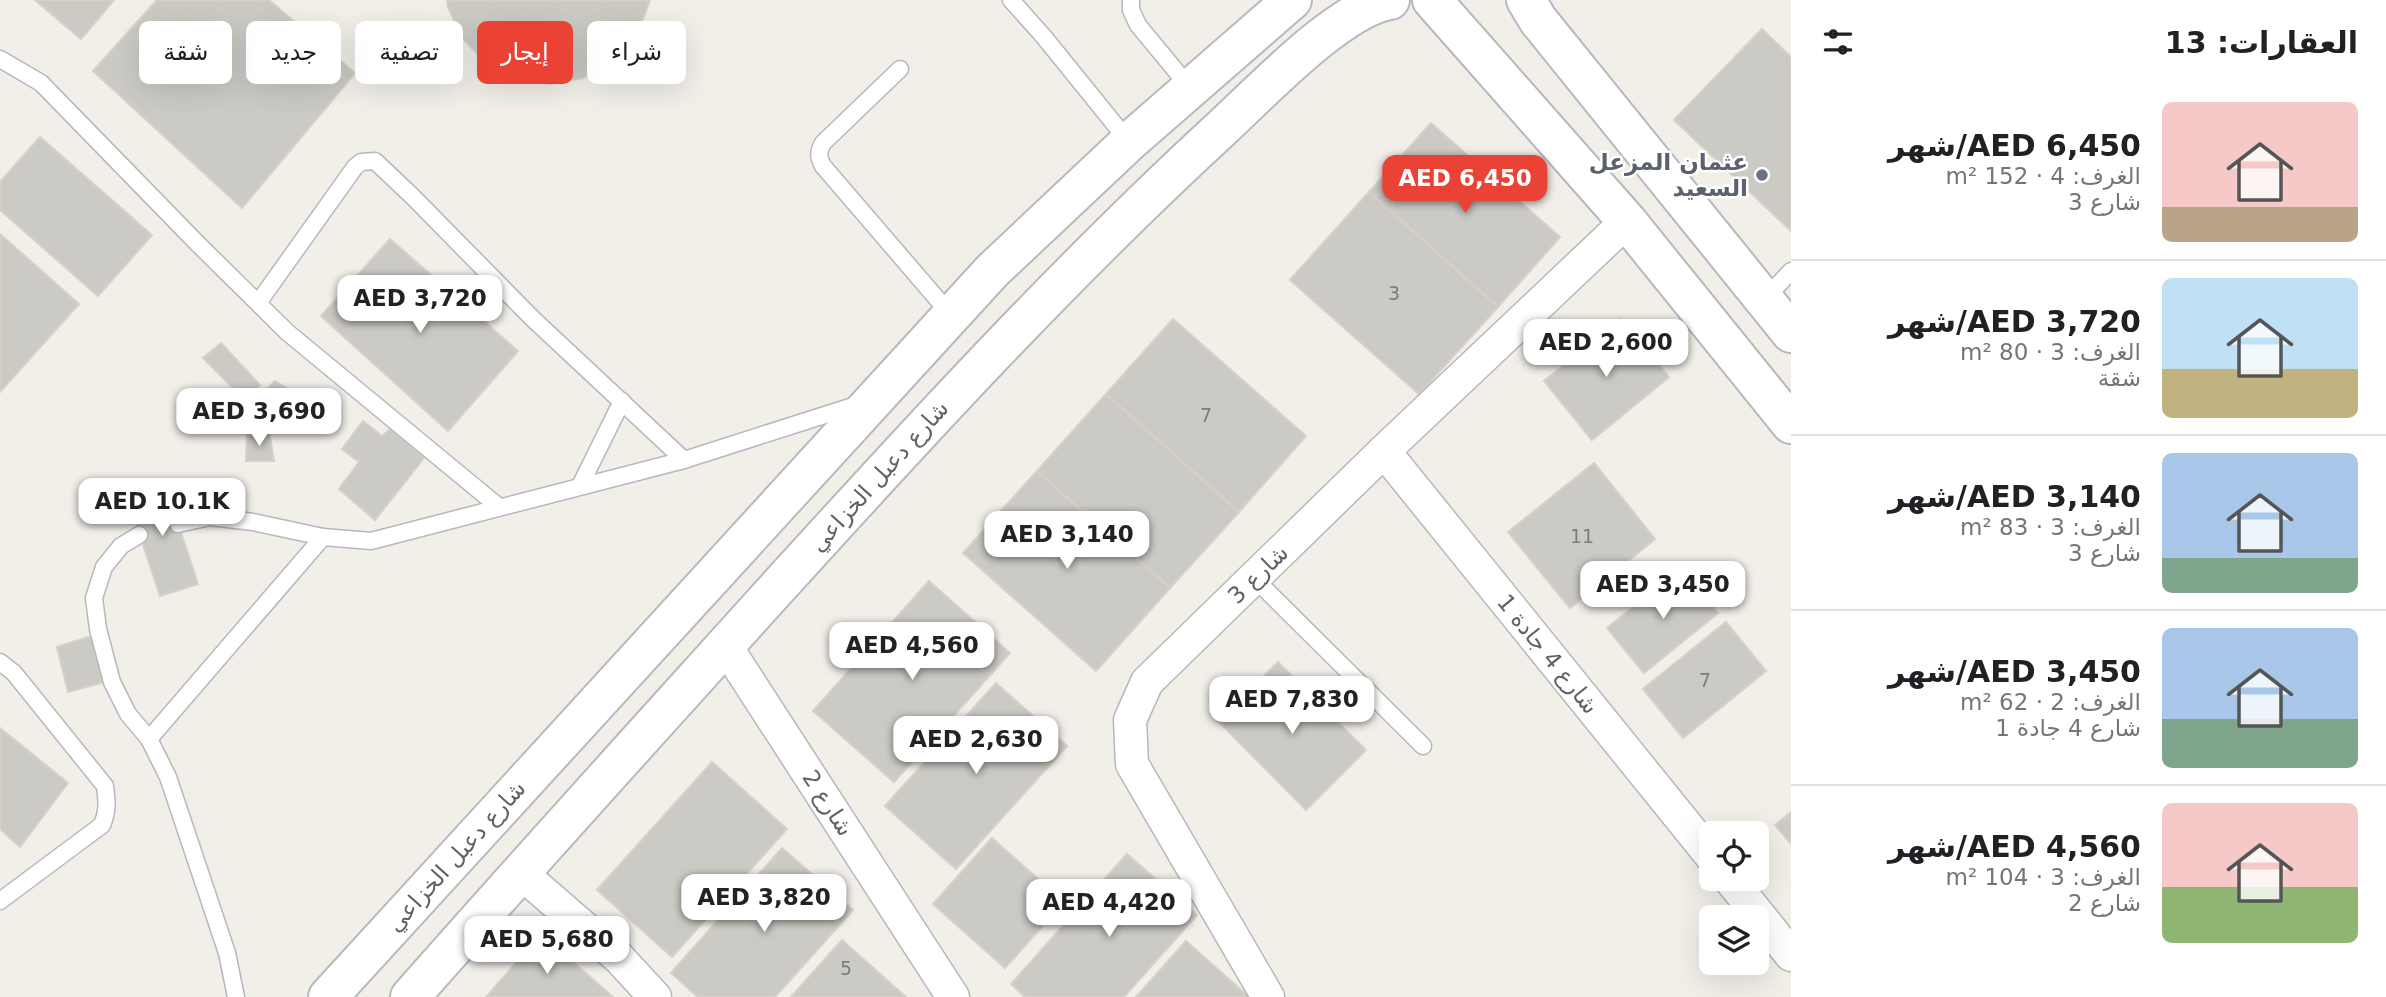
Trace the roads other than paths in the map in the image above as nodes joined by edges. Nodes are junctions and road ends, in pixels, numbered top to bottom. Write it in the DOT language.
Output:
graph roads {
  1 [pos="1011,0"];
  2 [pos="1131,0"];
  3 [pos="1292,0"];
  4 [pos="1390,0"];
  5 [pos="1432,0"];
  6 [pos="1534,7"];
  7 [pos="1230,52"];
  8 [pos="0,58"];
  9 [pos="900,69"];
  10 [pos="1190,88"];
  11 [pos="1257,96"];
  12 [pos="1129,142"];
  13 [pos="1627,221"];
  14 [pos="1791,271"];
  15 [pos="1764,300"];
  16 [pos="258,303"];
  17 [pos="950,315"];
  18 [pos="1791,333"];
  19 [pos="872,400"];
  20 [pos="622,401"];
  21 [pos="1791,425"];
  22 [pos="1384,451"];
  23 [pos="684,460"];
  24 [pos="580,486"];
  25 [pos="499,507"];
  26 [pos="178,524"];
  27 [pos="139,535"];
  28 [pos="323,537"];
  29 [pos="1254,578"];
  30 [pos="726,645"];
  31 [pos="0,662"];
  32 [pos="149,739"];
  33 [pos="1423,746"];
  34 [pos="1699,841"];
  35 [pos="520,872"];
  36 [pos="1739,891"];
  37 [pos="2,896"];
  38 [pos="1791,955"];
  39 [pos="236,997"];
  40 [pos="328,997"];
  41 [pos="410,997"];
  42 [pos="655,997"];
  43 [pos="953,997"];
  44 [pos="1268,997"];
  1 -- 12 [label="lane"];
  2 -- 10 [label="lane"];
  3 -- 7 [label="main road, شارع دعبل الخزاعي"];
  4 -- 11 [label="main road, شارع دعبل الخزاعي"];
  5 -- 13 [label="main road"];
  6 -- 15 [label="main road"];
  7 -- 10 [label="main road, شارع دعبل الخزاعي"];
  7 -- 11 [label="main road"];
  8 -- 16 [label="lane"];
  9 -- 17 [label="lane"];
  10 -- 12 [label="main road, شارع دعبل الخزاعي"];
  11 -- 30 [label="main road, شارع دعبل الخزاعي"];
  12 -- 17 [label="main road, شارع دعبل الخزاعي"];
  13 -- 21 [label="main road"];
  13 -- 22 [label="street, شارع 3"];
  14 -- 15 [label="lane"];
  15 -- 18 [label="main road"];
  16 -- 20 [label="lane"];
  16 -- 25 [label="lane"];
  17 -- 19 [label="main road, شارع دعبل الخزاعي"];
  19 -- 23 [label="lane"];
  19 -- 40 [label="main road, شارع دعبل الخزاعي"];
  20 -- 23 [label="lane"];
  20 -- 24 [label="lane"];
  22 -- 29 [label="street, شارع 3"];
  22 -- 34 [label="street, شارع 4 جادة 1"];
  23 -- 24 [label="lane"];
  24 -- 25 [label="lane"];
  25 -- 28 [label="lane"];
  26 -- 28 [label="lane"];
  27 -- 32 [label="lane"];
  28 -- 32 [label="lane"];
  29 -- 33 [label="lane"];
  29 -- 44 [label="street, شارع 3"];
  30 -- 35 [label="main road, شارع دعبل الخزاعي"];
  30 -- 43 [label="street, شارع 2"];
  31 -- 37 [label="lane"];
  32 -- 39 [label="lane"];
  35 -- 41 [label="main road, شارع دعبل الخزاعي"];
  35 -- 42 [label="street"];
  36 -- 38 [label="street"];
}
